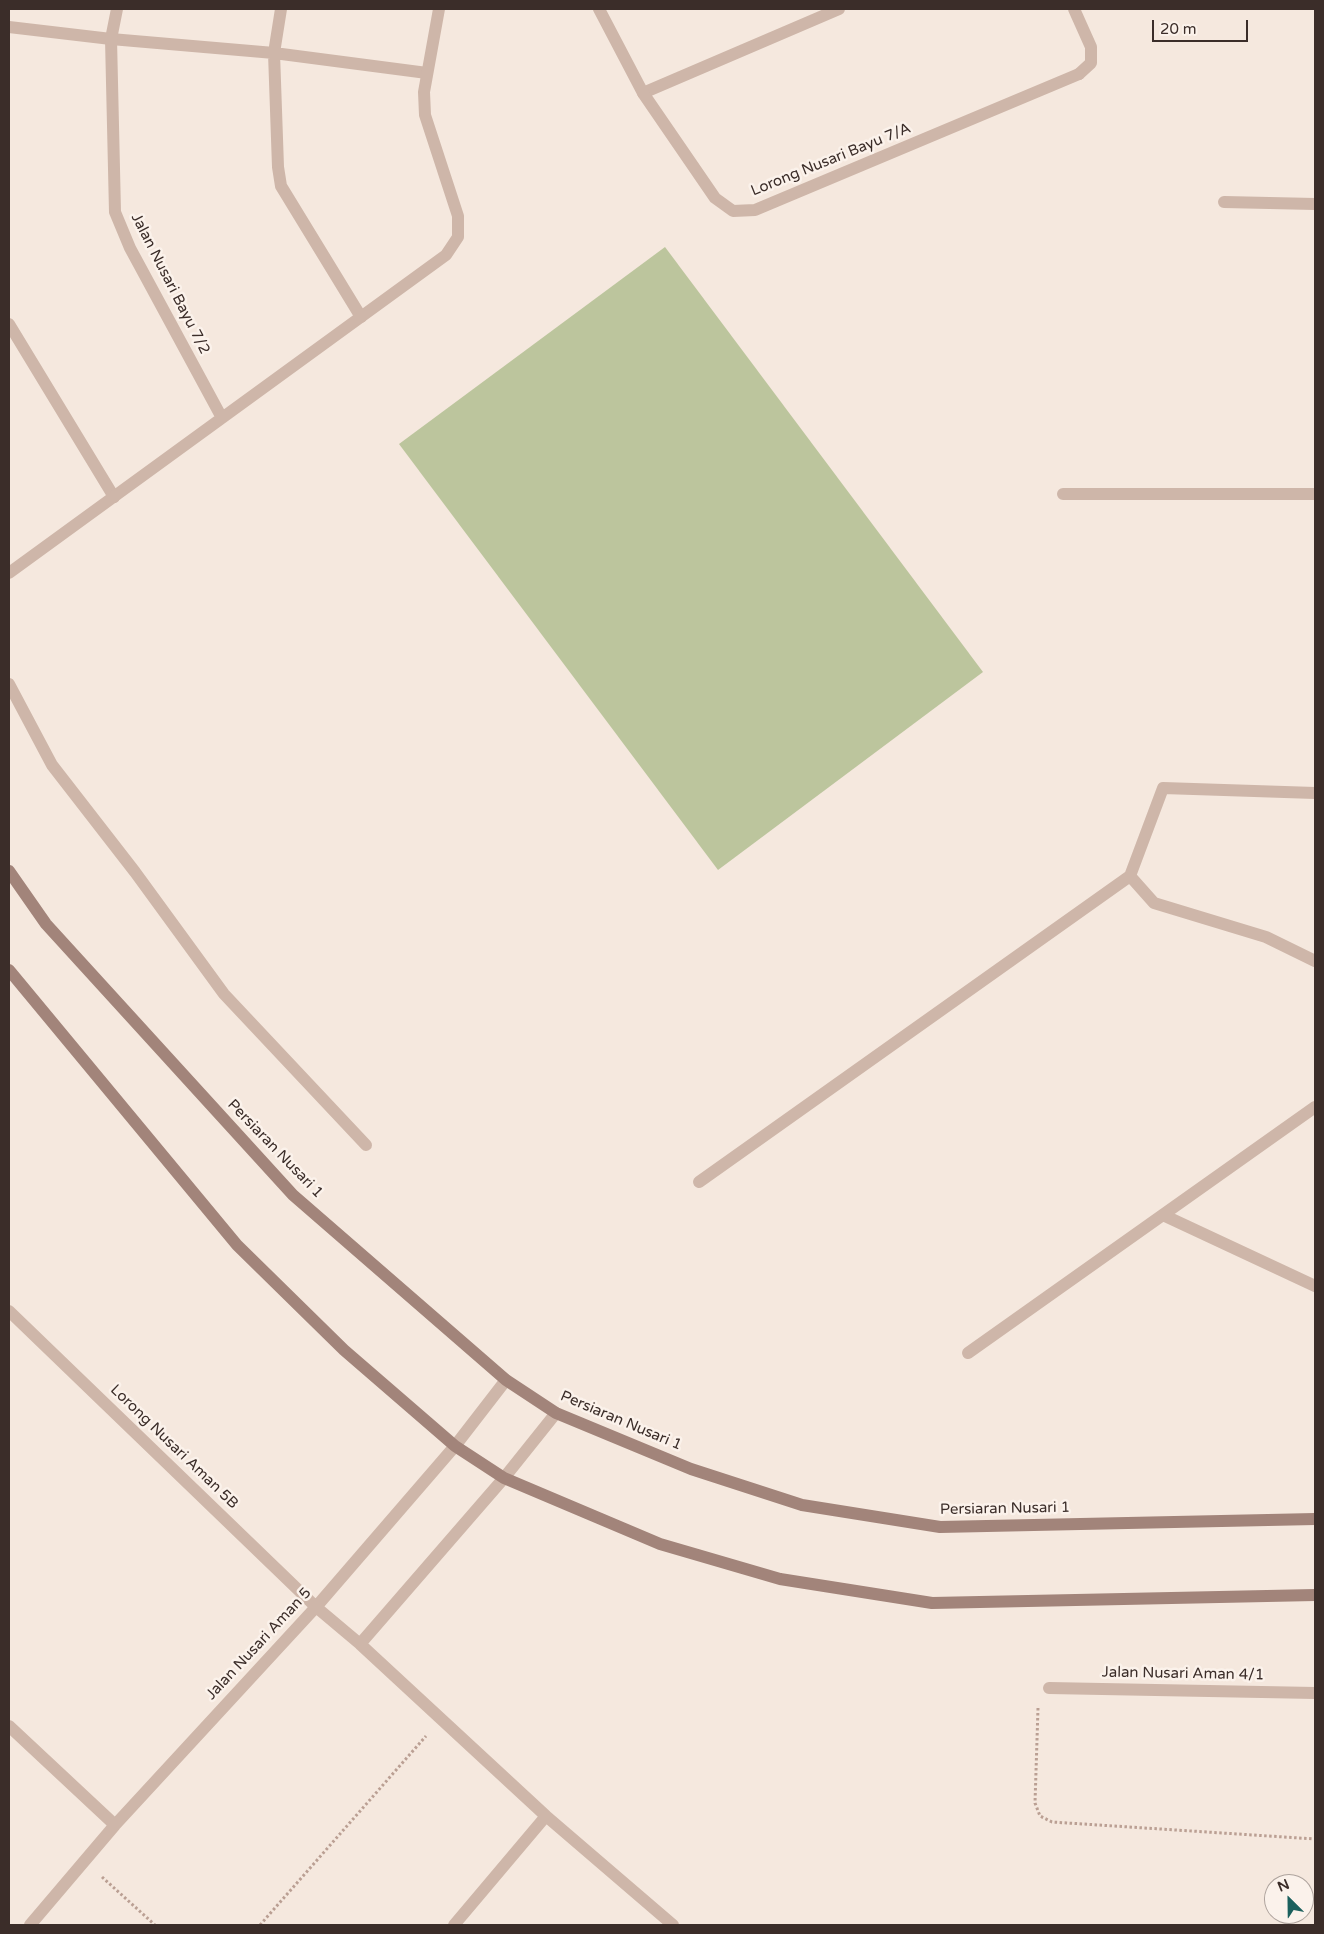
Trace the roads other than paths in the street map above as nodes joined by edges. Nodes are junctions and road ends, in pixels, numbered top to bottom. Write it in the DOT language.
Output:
graph roads {
  1 [pos="117,9"];
  2 [pos="281,9"];
  3 [pos="439,9"];
  4 [pos="599,9"];
  5 [pos="839,9"];
  6 [pos="1074,9"];
  7 [pos="9,27"];
  8 [pos="111,39"];
  9 [pos="274,53"];
  10 [pos="427,73"];
  11 [pos="643,93"];
  12 [pos="1224,202"];
  13 [pos="1315,204"];
  14 [pos="360,317"];
  15 [pos="9,324"];
  16 [pos="222,418"];
  17 [pos="1063,494"];
  18 [pos="1315,494"];
  19 [pos="114,497"];
  20 [pos="9,573"];
  21 [pos="9,684"];
  22 [pos="1315,793"];
  23 [pos="9,871"];
  24 [pos="1130,876"];
  25 [pos="1315,962"];
  26 [pos="9,970"];
  27 [pos="1315,1107"];
  28 [pos="366,1145"];
  29 [pos="700,1182"];
  30 [pos="1163,1215"];
  31 [pos="1315,1286"];
  32 [pos="9,1311"];
  33 [pos="968,1353"];
  34 [pos="506,1380"];
  35 [pos="556,1413"];
  36 [pos="455,1446"];
  37 [pos="504,1478"];
  38 [pos="1315,1518"];
  39 [pos="1315,1595"];
  40 [pos="316,1607"];
  41 [pos="360,1644"];
  42 [pos="1049,1688"];
  43 [pos="1315,1693"];
  44 [pos="9,1726"];
  45 [pos="546,1816"];
  46 [pos="115,1824"];
  47 [pos="30,1925"];
  48 [pos="454,1925"];
  49 [pos="673,1925"];
  1 -- 8 [label="street, Jalan Nusari Bayu 7/2"];
  2 -- 9 [label="street"];
  3 -- 10 [label="street"];
  4 -- 11 [label="street, Lorong Nusari Bayu 7/A"];
  5 -- 11 [label="street"];
  6 -- 11 [label="street, Lorong Nusari Bayu 7/A"];
  7 -- 8 [label="street"];
  8 -- 9 [label="street"];
  8 -- 16 [label="street, Jalan Nusari Bayu 7/2"];
  9 -- 10 [label="street"];
  9 -- 14 [label="street"];
  10 -- 14 [label="street"];
  12 -- 13 [label="street"];
  14 -- 16 [label="street"];
  15 -- 19 [label="street"];
  16 -- 19 [label="street"];
  17 -- 18 [label="street"];
  19 -- 20 [label="street"];
  21 -- 28 [label="street"];
  22 -- 24 [label="street"];
  23 -- 34 [label="main road, Persiaran Nusari 1"];
  24 -- 25 [label="street"];
  24 -- 29 [label="street"];
  26 -- 36 [label="main road"];
  27 -- 30 [label="street"];
  30 -- 31 [label="street"];
  30 -- 33 [label="street"];
  32 -- 40 [label="street, Lorong Nusari Aman 5B"];
  34 -- 35 [label="main road, Persiaran Nusari 1"];
  34 -- 36 [label="street, Jalan Nusari Aman 5"];
  35 -- 37 [label="street"];
  35 -- 38 [label="main road, Persiaran Nusari 1"];
  36 -- 37 [label="main road"];
  36 -- 40 [label="street, Jalan Nusari Aman 5"];
  37 -- 39 [label="main road"];
  37 -- 41 [label="street"];
  40 -- 41 [label="street, Lorong Nusari Aman 5B"];
  40 -- 46 [label="street, Jalan Nusari Aman 5"];
  41 -- 45 [label="street, Lorong Nusari Aman 5B"];
  42 -- 43 [label="street, Jalan Nusari Aman 4/1"];
  44 -- 46 [label="street"];
  45 -- 48 [label="street"];
  45 -- 49 [label="street, Lorong Nusari Aman 5B"];
  46 -- 47 [label="street, Jalan Nusari Aman 5"];
}
